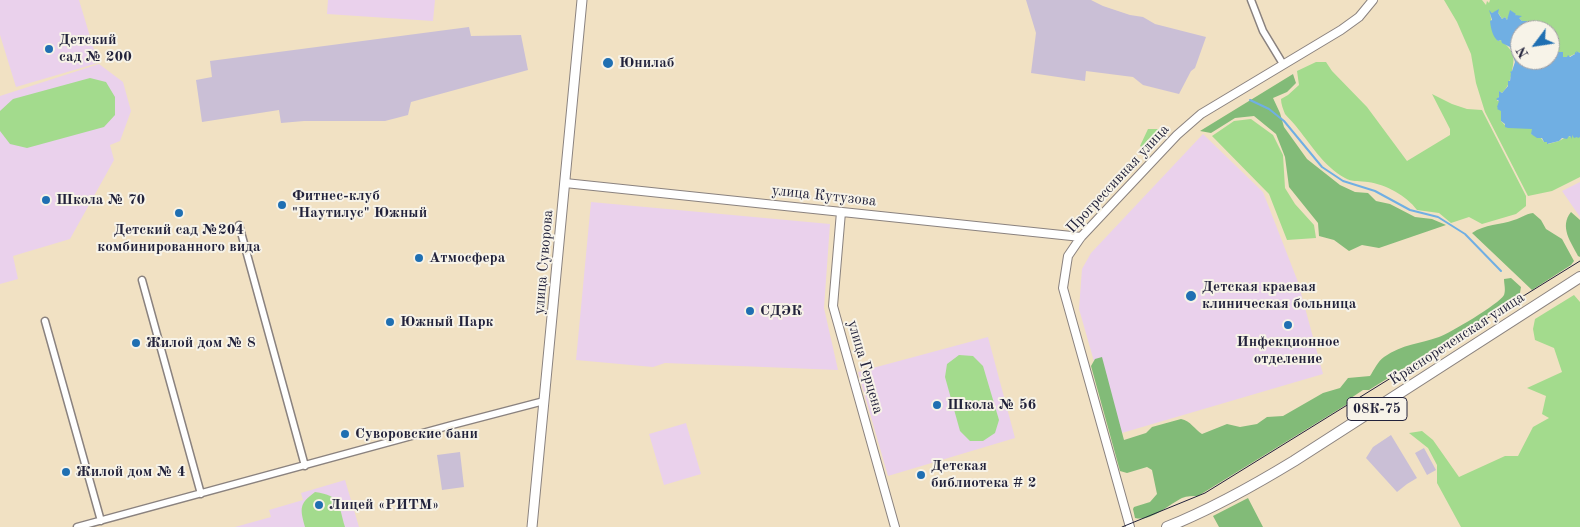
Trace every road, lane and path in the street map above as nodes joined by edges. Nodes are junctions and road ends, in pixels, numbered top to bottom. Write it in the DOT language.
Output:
graph roads {
  1 [pos="582,0"];
  2 [pos="1251,0"];
  3 [pos="1373,0"];
  4 [pos="1284,64"];
  5 [pos="565,183"];
  6 [pos="841,212"];
  7 [pos="239,225"];
  8 [pos="1082,237"];
  9 [pos="1580,277"];
  10 [pos="142,280"];
  11 [pos="45,321"];
  12 [pos="544,401"];
  13 [pos="305,466"];
  14 [pos="201,494"];
  15 [pos="101,521"];
  16 [pos="77,527"];
  17 [pos="532,527"];
  18 [pos="895,527"];
  19 [pos="1130,527"];
  20 [pos="1167,527"];
  1 -- 5 [label="main road, улица Суворова"];
  2 -- 4 [label="street"];
  3 -- 4 [label="street, Прогрессивная улица"];
  4 -- 8 [label="street, Прогрессивная улица"];
  5 -- 6 [label="street, улица Кутузова"];
  5 -- 12 [label="main road, улица Суворова"];
  6 -- 8 [label="street, улица Кутузова"];
  6 -- 18 [label="street, улица Герцена"];
  7 -- 13 [label="street"];
  8 -- 19 [label="street, Прогрессивная улица"];
  9 -- 20 [label="main road, Краснореченская улица / 08К-75"];
  10 -- 14 [label="street"];
  11 -- 15 [label="street"];
  12 -- 13 [label="street"];
  12 -- 17 [label="main road, улица Суворова"];
  13 -- 14 [label="street"];
  14 -- 15 [label="street"];
  15 -- 16 [label="street"];
}
